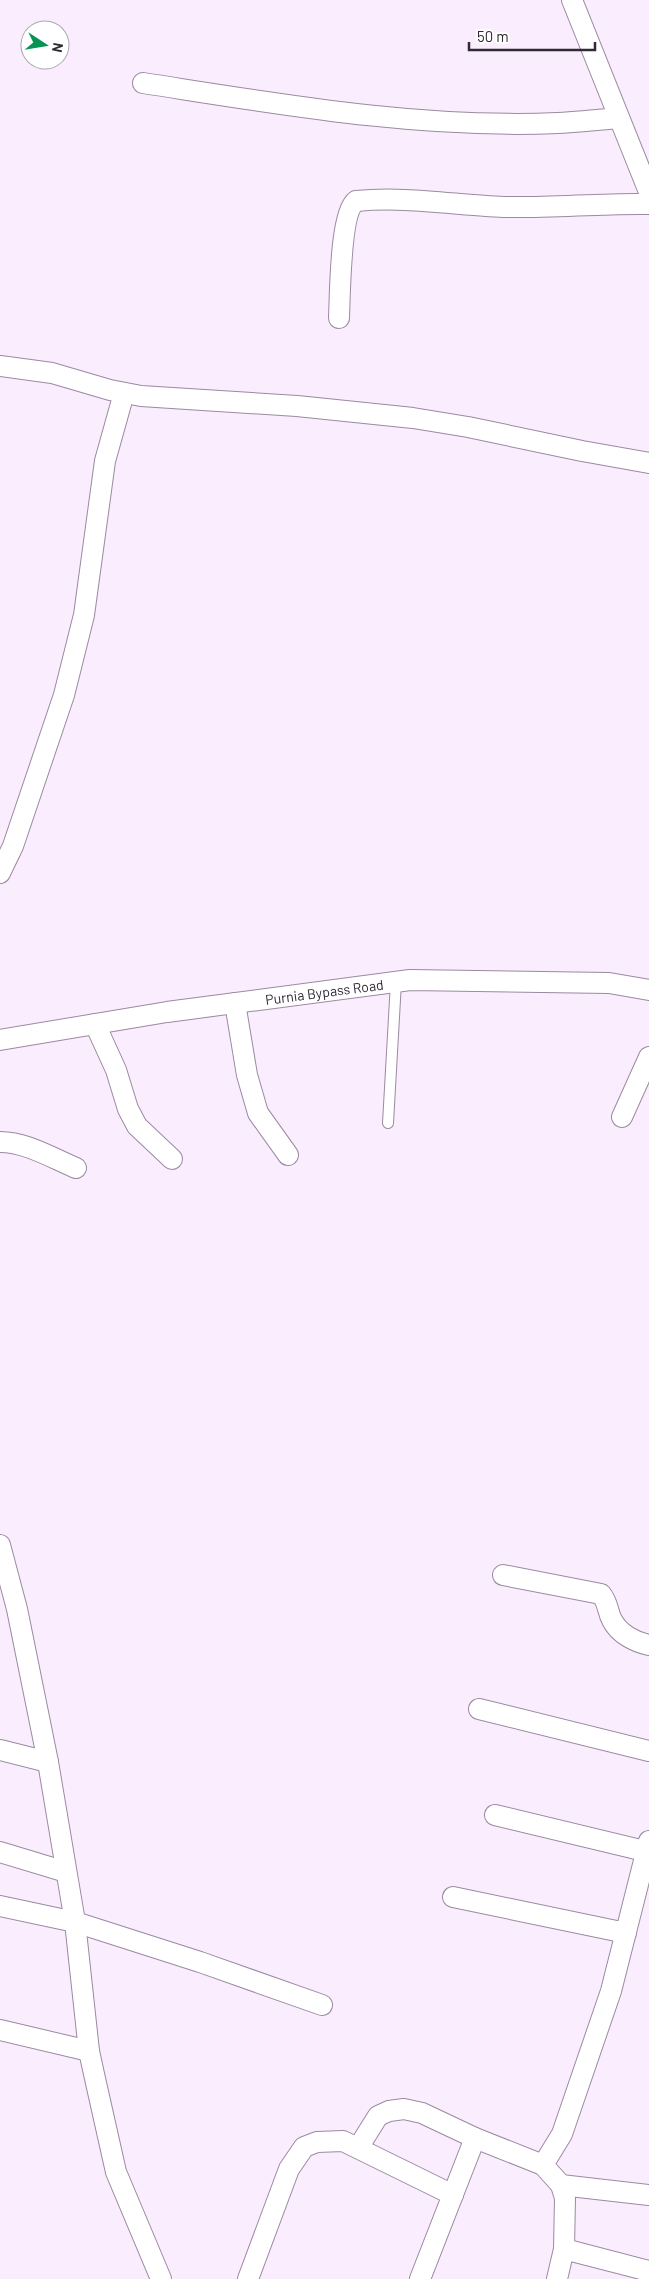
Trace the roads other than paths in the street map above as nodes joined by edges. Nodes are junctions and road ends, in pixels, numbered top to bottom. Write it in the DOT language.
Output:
graph roads {
  1 [pos="572,0"];
  2 [pos="143,83"];
  3 [pos="618,118"];
  4 [pos="649,192"];
  5 [pos="649,204"];
  6 [pos="339,318"];
  7 [pos="0,366"];
  8 [pos="124,393"];
  9 [pos="649,463"];
  10 [pos="0,873"];
  11 [pos="396,982"];
  12 [pos="649,990"];
  13 [pos="234,1003"];
  14 [pos="96,1024"];
  15 [pos="0,1040"];
  16 [pos="649,1057"];
  17 [pos="622,1117"];
  18 [pos="388,1123"];
  19 [pos="0,1142"];
  20 [pos="288,1155"];
  21 [pos="172,1159"];
  22 [pos="76,1168"];
  23 [pos="0,1545"];
  24 [pos="503,1575"];
  25 [pos="649,1645"];
  26 [pos="479,1709"];
  27 [pos="0,1750"];
  28 [pos="649,1751"];
  29 [pos="48,1762"];
  30 [pos="495,1815"];
  31 [pos="648,1848"];
  32 [pos="0,1852"];
  33 [pos="66,1872"];
  34 [pos="453,1897"];
  35 [pos="0,1906"];
  36 [pos="74,1922"];
  37 [pos="626,1932"];
  38 [pos="322,2006"];
  39 [pos="0,2030"];
  40 [pos="89,2051"];
  41 [pos="475,2138"];
  42 [pos="358,2148"];
  43 [pos="543,2165"];
  44 [pos="561,2185"];
  45 [pos="453,2195"];
  46 [pos="649,2195"];
  47 [pos="564,2250"];
  48 [pos="649,2271"];
  49 [pos="161,2279"];
  50 [pos="248,2279"];
  51 [pos="420,2279"];
  52 [pos="557,2279"];
  1 -- 3 [label="street"];
  2 -- 3 [label="street"];
  3 -- 4 [label="street"];
  5 -- 6 [label="street"];
  7 -- 8 [label="street"];
  8 -- 9 [label="street"];
  8 -- 10 [label="street"];
  11 -- 12 [label="street, Purnia Bypass Road"];
  11 -- 13 [label="street, Purnia Bypass Road"];
  11 -- 18 [label="lane"];
  13 -- 14 [label="street, Purnia Bypass Road"];
  13 -- 20 [label="street"];
  14 -- 15 [label="street, Purnia Bypass Road"];
  14 -- 21 [label="street"];
  16 -- 17 [label="street"];
  19 -- 22 [label="street"];
  23 -- 29 [label="street"];
  24 -- 25 [label="street"];
  26 -- 28 [label="street"];
  27 -- 29 [label="street"];
  29 -- 33 [label="street"];
  30 -- 31 [label="street"];
  31 -- 37 [label="street"];
  32 -- 33 [label="street"];
  33 -- 36 [label="street"];
  34 -- 37 [label="street"];
  35 -- 36 [label="street"];
  36 -- 38 [label="street"];
  36 -- 40 [label="street"];
  37 -- 43 [label="street"];
  39 -- 40 [label="street"];
  40 -- 49 [label="street"];
  41 -- 42 [label="street"];
  41 -- 43 [label="street"];
  41 -- 45 [label="street"];
  42 -- 45 [label="street"];
  42 -- 50 [label="street"];
  43 -- 44 [label="street"];
  44 -- 46 [label="street"];
  44 -- 47 [label="street"];
  45 -- 51 [label="street"];
  47 -- 48 [label="street"];
  47 -- 52 [label="street"];
}
